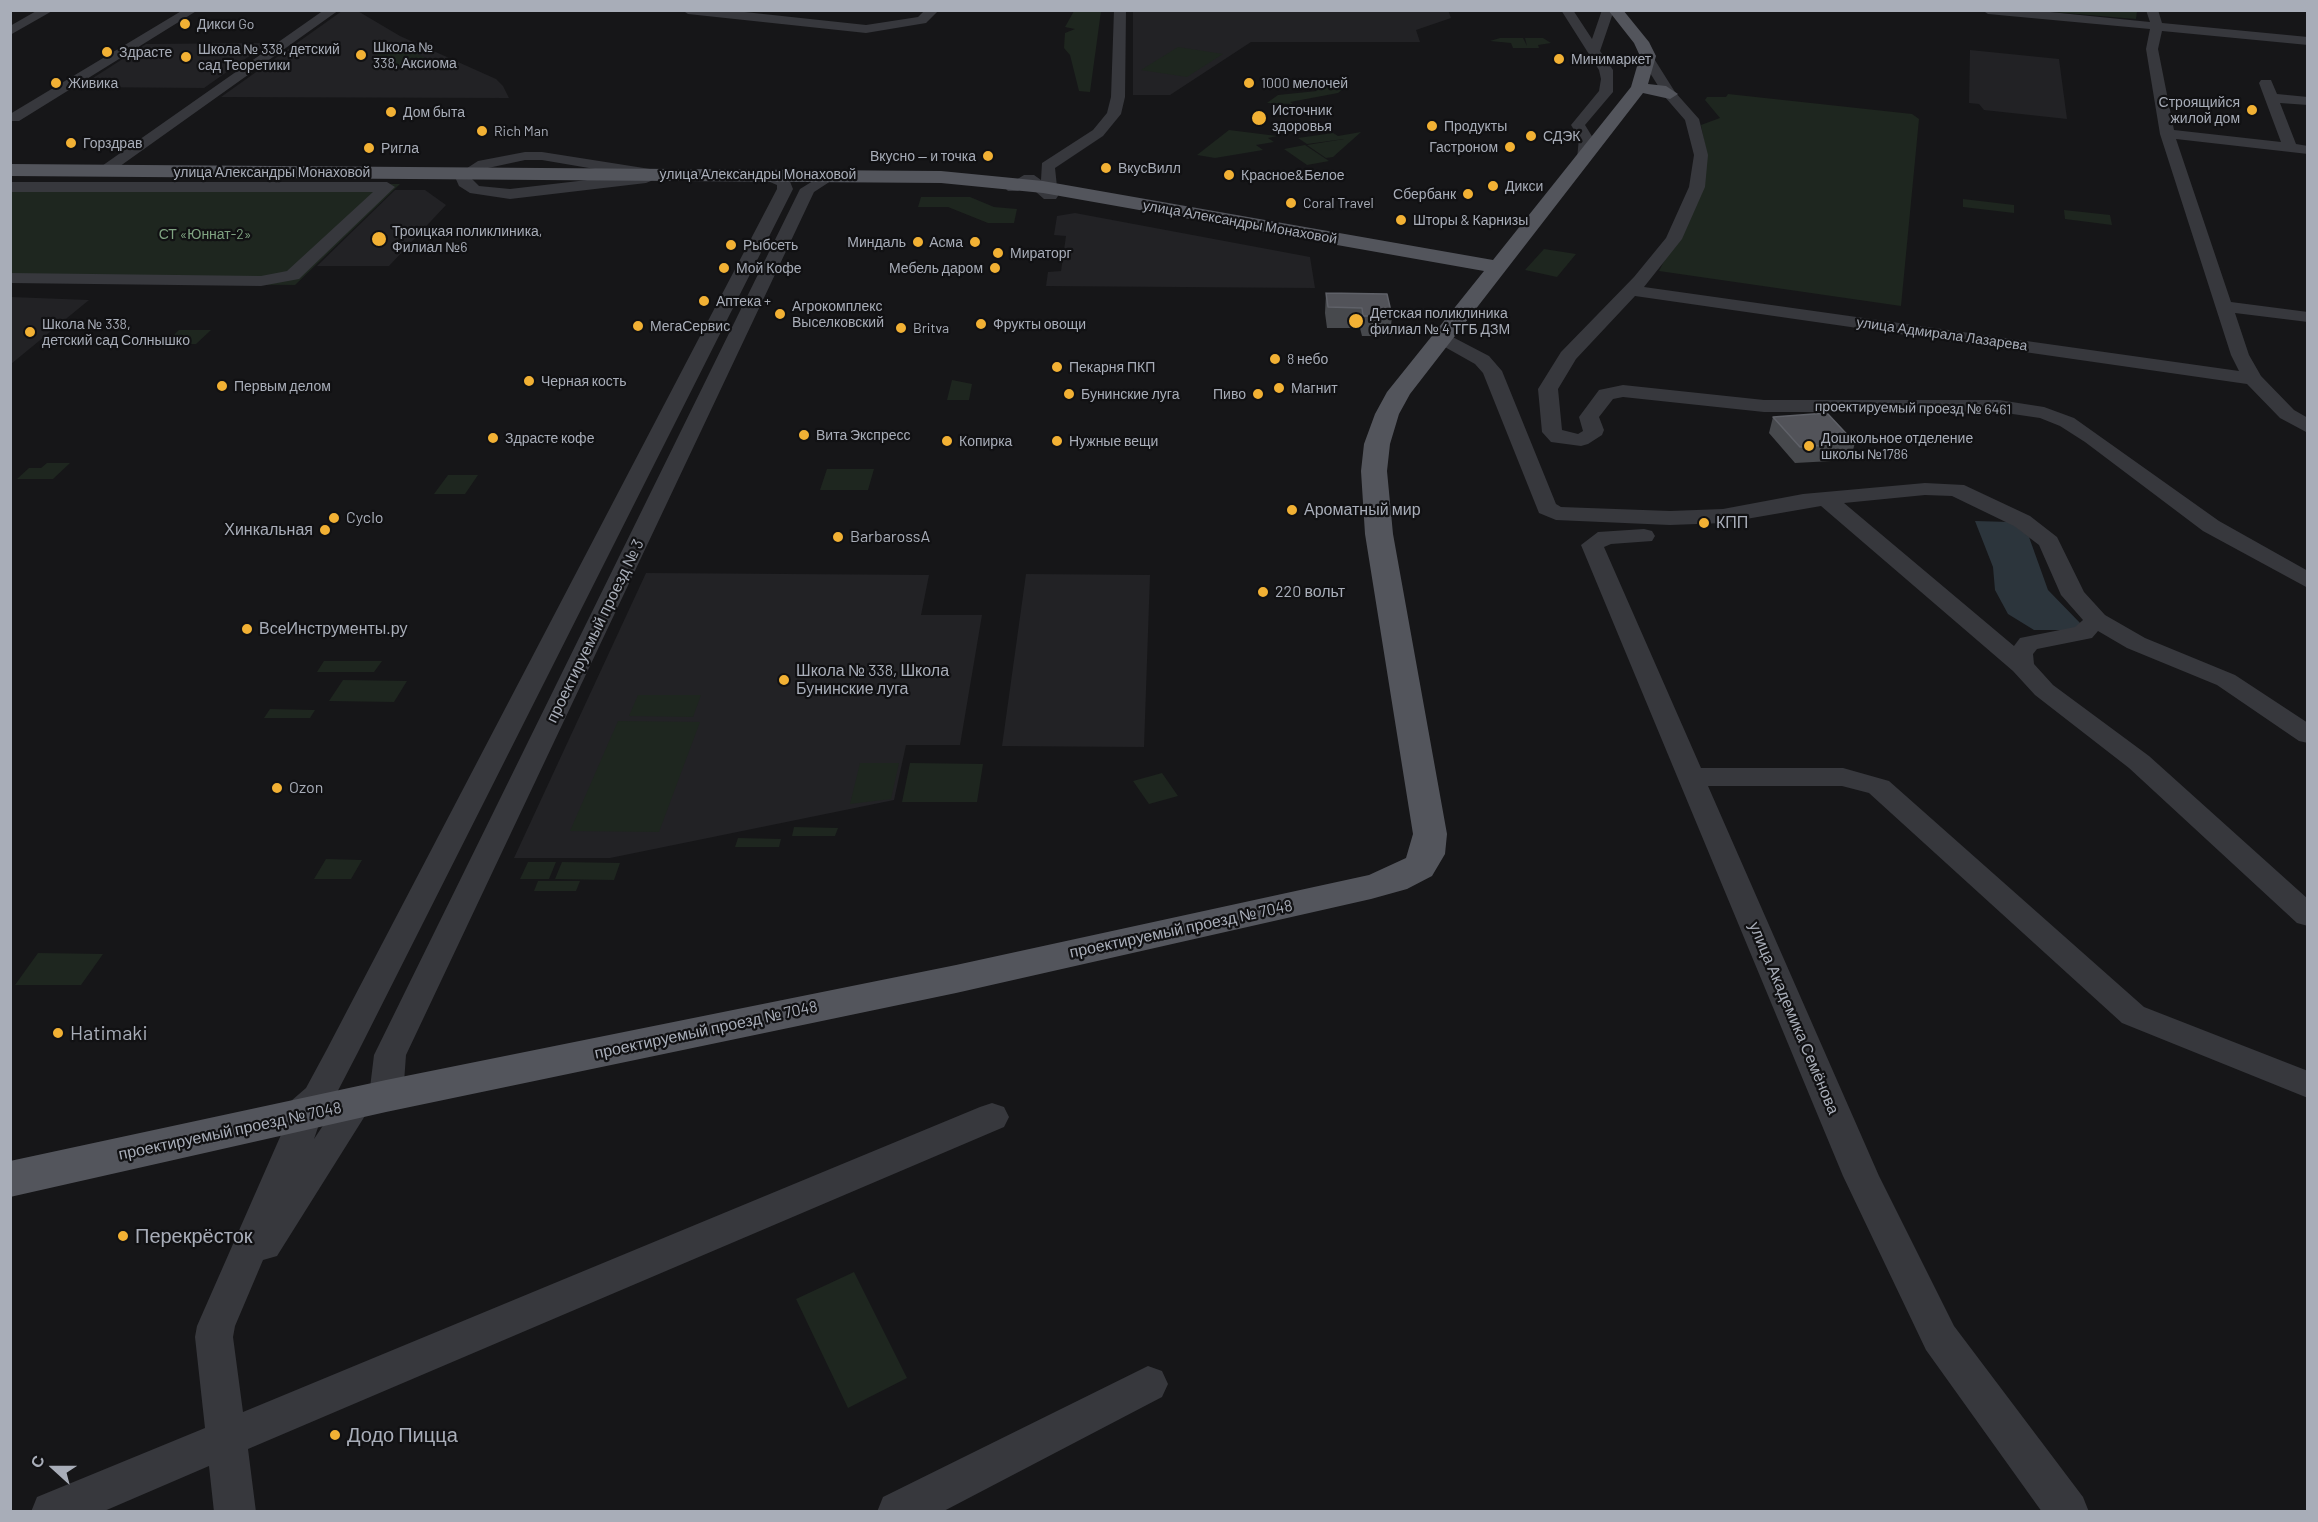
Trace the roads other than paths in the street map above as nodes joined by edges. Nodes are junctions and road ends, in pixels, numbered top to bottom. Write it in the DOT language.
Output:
graph roads {
  1 [pos="48,10"];
  2 [pos="192,10"];
  3 [pos="333,10"];
  4 [pos="688,10"];
  5 [pos="933,10"];
  6 [pos="1120,10"];
  7 [pos="1567,10"];
  8 [pos="1608,10"];
  9 [pos="1615,10"];
  10 [pos="1988,10"];
  11 [pos="2155,18"];
  12 [pos="10,31"];
  13 [pos="1581,32"];
  14 [pos="1599,33"];
  15 [pos="2307,41"];
  16 [pos="1594,51"];
  17 [pos="1648,60"];
  18 [pos="1639,88"];
  19 [pos="1670,94"];
  20 [pos="2307,101"];
  21 [pos="14,118"];
  22 [pos="2282,126"];
  23 [pos="2299,128"];
  24 [pos="2167,134"];
  25 [pos="2290,148"];
  26 [pos="2307,150"];
  27 [pos="1584,159"];
  28 [pos="10,170"];
  29 [pos="104,171"];
  30 [pos="10,174"];
  31 [pos="465,175"];
  32 [pos="648,176"];
  33 [pos="826,179"];
  34 [pos="778,184"];
  35 [pos="1017,186"];
  36 [pos="10,187"];
  37 [pos="1496,270"];
  38 [pos="10,278"];
  39 [pos="1631,290"];
  40 [pos="2224,306"];
  41 [pos="2307,317"];
  42 [pos="1443,338"];
  43 [pos="2253,379"];
  44 [pos="2307,427"];
  45 [pos="1815,501"];
  46 [pos="1644,536"];
  47 [pos="2307,581"];
  48 [pos="2096,620"];
  49 [pos="2022,666"];
  50 [pos="2307,735"];
  51 [pos="1693,777"];
  52 [pos="2307,916"];
  53 [pos="2307,1085"];
  54 [pos="371,1100"];
  55 [pos="301,1116"];
  56 [pos="992,1117"];
  57 [pos="25,1176"];
  58 [pos="224,1306"];
  59 [pos="1148,1384"];
  60 [pos="226,1438"];
  61 [pos="52,1512"];
  62 [pos="235,1512"];
  63 [pos="898,1512"];
  64 [pos="2068,1512"];
  1 -- 12 [label="street"];
  2 -- 21 [label="street"];
  3 -- 29 [label="street"];
  4 -- 5 [label="street"];
  6 -- 35 [label="street"];
  7 -- 13 [label="street"];
  8 -- 14 [label="street"];
  9 -- 17 [label="main road"];
  10 -- 11 [label="street"];
  11 -- 15 [label="street"];
  11 -- 24 [label="street"];
  13 -- 14 [label="street"];
  13 -- 16 [label="street"];
  14 -- 16 [label="street"];
  16 -- 27 [label="street"];
  17 -- 18 [label="main road"];
  17 -- 19 [label="street"];
  18 -- 19 [label="main road"];
  18 -- 27 [label="main road"];
  19 -- 39 [label="street"];
  20 -- 22 [label="street"];
  22 -- 23 [label="street"];
  22 -- 25 [label="street"];
  24 -- 25 [label="street"];
  24 -- 40 [label="street"];
  25 -- 26 [label="street"];
  27 -- 37 [label="main road"];
  28 -- 29 [label="main road, улица Александры Монаховой"];
  29 -- 31 [label="main road, улица Александры Монаховой"];
  30 -- 31 [label="main road, улица Александры Монаховой"];
  31 -- 32 [label="main road, улица Александры Монаховой"];
  32 -- 34 [label="main road, улица Александры Монаховой"];
  32 -- 35 [label="main road, улица Александры Монаховой"];
  33 -- 34 [label="main road, улица Александры Монаховой"];
  33 -- 35 [label="main road, улица Александры Монаховой"];
  33 -- 54 [label="street, проектируемый проезд № 3"];
  34 -- 55 [label="street, проектируемый проезд № 3"];
  35 -- 37 [label="main road, улица Александры Монаховой"];
  36 -- 38 [label="street"];
  37 -- 42 [label="main road"];
  39 -- 43 [label="street, улица Адмирала Лазарева"];
  39 -- 47 [label="street, проектируемый проезд № 6461"];
  40 -- 41 [label="street"];
  40 -- 43 [label="street"];
  42 -- 45 [label="street"];
  42 -- 54 [label="main road, проектируемый проезд № 7048"];
  43 -- 44 [label="street"];
  45 -- 48 [label="street"];
  45 -- 49 [label="street"];
  46 -- 51 [label="street, улица Академика Семёнова"];
  48 -- 49 [label="street"];
  48 -- 50 [label="street"];
  49 -- 52 [label="street"];
  51 -- 53 [label="street"];
  51 -- 64 [label="street, улица Академика Семёнова"];
  54 -- 55 [label="main road, проектируемый проезд № 7048"];
  54 -- 58 [label="street"];
  55 -- 57 [label="main road, проектируемый проезд № 7048"];
  55 -- 58 [label="street"];
  56 -- 60 [label="street"];
  58 -- 60 [label="street"];
  59 -- 63 [label="street"];
  60 -- 61 [label="street"];
  60 -- 62 [label="street"];
}
